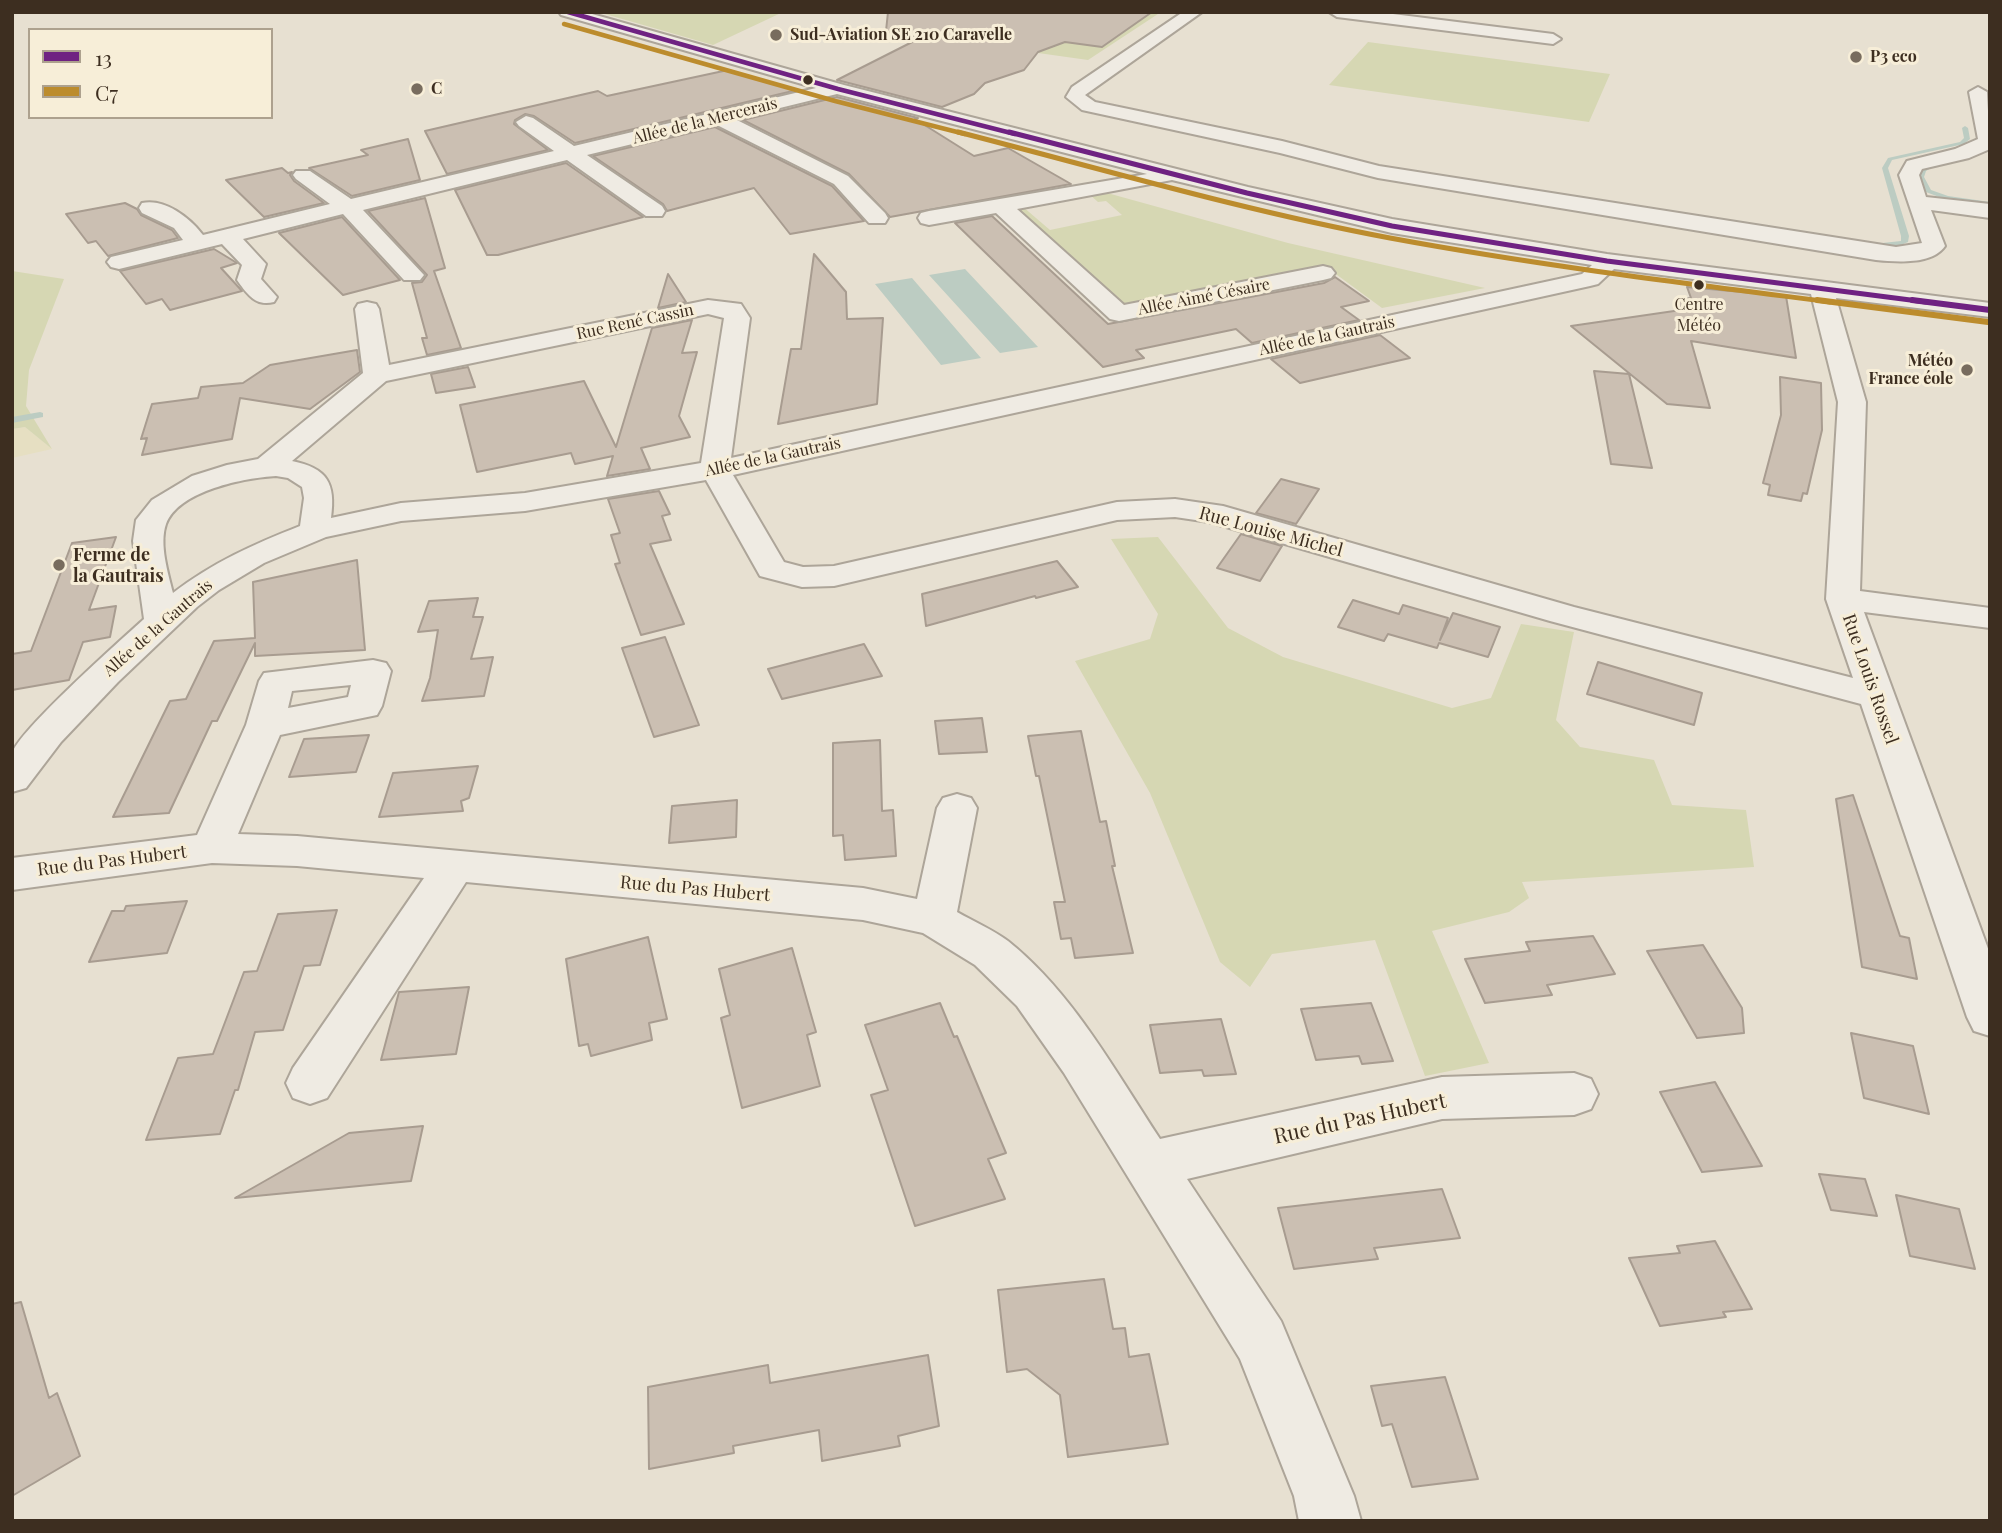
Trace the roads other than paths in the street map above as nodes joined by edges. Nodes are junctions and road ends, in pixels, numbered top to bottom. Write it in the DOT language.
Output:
graph roads {
  1 [pos="567,12"];
  2 [pos="1194,12"];
  3 [pos="1337,12"];
  4 [pos="1553,39"];
  5 [pos="838,89"];
  6 [pos="1978,92"];
  7 [pos="718,118"];
  8 [pos="526,122"];
  9 [pos="1987,127"];
  10 [pos="572,153"];
  11 [pos="303,175"];
  12 [pos="1176,175"];
  13 [pos="1917,202"];
  14 [pos="1000,206"];
  15 [pos="348,207"];
  16 [pos="150,208"];
  17 [pos="654,211"];
  18 [pos="1990,211"];
  19 [pos="877,218"];
  20 [pos="929,218"];
  21 [pos="228,237"];
  22 [pos="198,244"];
  23 [pos="1607,261"];
  24 [pos="119,262"];
  25 [pos="1323,273"];
  26 [pos="412,275"];
  27 [pos="1821,288"];
  28 [pos="265,298"];
  29 [pos="367,309"];
  30 [pos="1990,310"];
  31 [pos="377,375"];
  32 [pos="267,467"];
  33 [pos="715,470"];
  34 [pos="317,530"];
  35 [pos="1843,599"];
  36 [pos="1990,618"];
  37 [pos="162,621"];
  38 [pos="1874,695"];
  39 [pos="265,725"];
  40 [pos="12,778"];
  41 [pos="957,808"];
  42 [pos="212,848"];
  43 [pos="454,867"];
  44 [pos="12,874"];
  45 [pos="934,919"];
  46 [pos="1990,1017"];
  47 [pos="310,1083"];
  48 [pos="1574,1094"];
  49 [pos="1149,1165"];
  50 [pos="1330,1521"];
  1 -- 5 [label="street"];
  2 -- 13 [label="street"];
  3 -- 4 [label="street"];
  5 -- 7 [label="street, Allée de la Mercerais"];
  5 -- 12 [label="street"];
  6 -- 9 [label="street"];
  7 -- 10 [label="street, Allée de la Mercerais"];
  7 -- 19 [label="street"];
  8 -- 10 [label="street"];
  9 -- 13 [label="street"];
  10 -- 15 [label="street, Allée de la Mercerais"];
  10 -- 17 [label="street"];
  11 -- 15 [label="street"];
  12 -- 14 [label="street"];
  12 -- 23 [label="street"];
  13 -- 18 [label="street"];
  14 -- 20 [label="street"];
  14 -- 25 [label="street, Allée Aimé Césaire"];
  15 -- 21 [label="street, Allée de la Mercerais"];
  15 -- 26 [label="street"];
  16 -- 22 [label="street"];
  21 -- 22 [label="street, Allée de la Mercerais"];
  21 -- 28 [label="street"];
  22 -- 24 [label="street, Allée de la Mercerais"];
  23 -- 27 [label="street"];
  23 -- 33 [label="street, Allée de la Gautrais"];
  27 -- 30 [label="street"];
  27 -- 35 [label="street, Rue Louis Rossel"];
  29 -- 31 [label="street"];
  31 -- 32 [label="street, Rue René Cassin"];
  31 -- 33 [label="street, Rue René Cassin"];
  32 -- 34 [label="street, Rue René Cassin"];
  32 -- 37 [label="street, Rue René Cassin"];
  33 -- 34 [label="street, Allée de la Gautrais"];
  33 -- 38 [label="street, Rue Louise Michel"];
  34 -- 37 [label="street, Allée de la Gautrais"];
  35 -- 36 [label="street"];
  35 -- 38 [label="street, Rue Louis Rossel"];
  37 -- 40 [label="street, Allée de la Gautrais"];
  38 -- 46 [label="street, Rue Louis Rossel"];
  39 -- 42 [label="street, Rue du Pas Hubert"];
  41 -- 45 [label="street"];
  42 -- 43 [label="street, Rue du Pas Hubert"];
  42 -- 44 [label="street, Rue du Pas Hubert"];
  43 -- 45 [label="street, Rue du Pas Hubert"];
  43 -- 47 [label="street"];
  45 -- 49 [label="street, Rue du Pas Hubert"];
  48 -- 49 [label="street, Rue du Pas Hubert"];
  49 -- 50 [label="street, Rue du Pas Hubert"];
}
